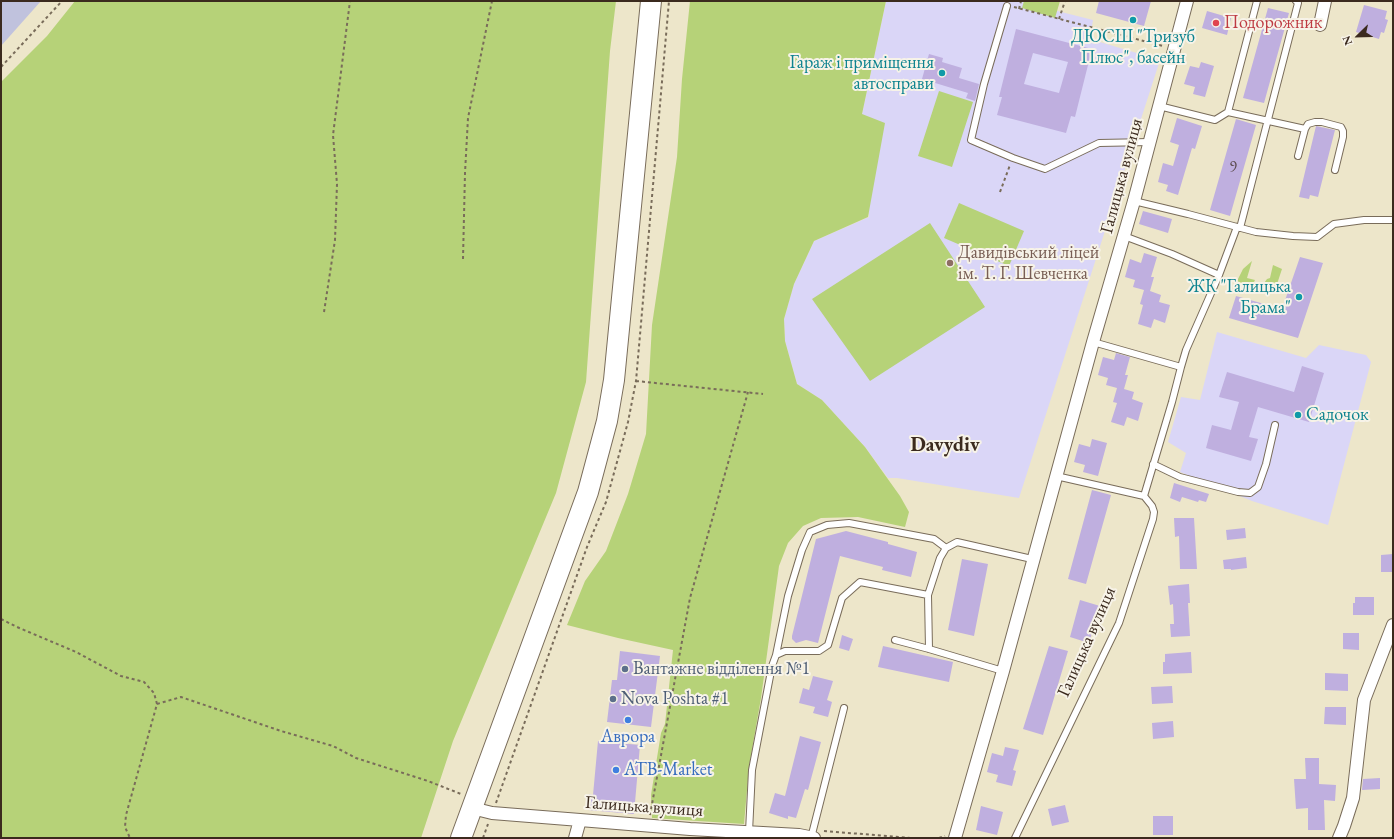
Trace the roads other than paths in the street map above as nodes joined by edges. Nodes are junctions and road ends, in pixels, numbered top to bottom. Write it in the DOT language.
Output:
graph roads {
  1 [pos="651,1"];
  2 [pos="1188,1"];
  3 [pos="1257,1"];
  4 [pos="1296,1"];
  5 [pos="1325,1"];
  6 [pos="1007,6"];
  7 [pos="1320,26"];
  8 [pos="1159,106"];
  9 [pos="1228,112"];
  10 [pos="1268,120"];
  11 [pos="1306,129"];
  12 [pos="1150,142"];
  13 [pos="1298,156"];
  14 [pos="1335,170"];
  15 [pos="1134,201"];
  16 [pos="1393,220"];
  17 [pos="1239,227"];
  18 [pos="1124,236"];
  19 [pos="1220,275"];
  20 [pos="1093,342"];
  21 [pos="1181,367"];
  22 [pos="1275,425"];
  23 [pos="1153,464"];
  24 [pos="1056,476"];
  25 [pos="1144,496"];
  26 [pos="946,548"];
  27 [pos="1032,559"];
  28 [pos="928,595"];
  29 [pos="1393,625"];
  30 [pos="895,640"];
  31 [pos="928,649"];
  32 [pos="776,654"];
  33 [pos="1003,671"];
  34 [pos="844,708"];
  35 [pos="474,803"];
  36 [pos="580,820"];
  37 [pos="749,832"];
  38 [pos="798,836"];
  39 [pos="461,838"];
  40 [pos="575,838"];
  41 [pos="813,838"];
  42 [pos="955,838"];
  43 [pos="1015,838"];
  44 [pos="1339,838"];
  1 -- 35 [label="main road"];
  2 -- 8 [label="street, Галицька вулиця"];
  3 -- 9 [label="lane"];
  4 -- 10 [label="lane"];
  5 -- 7 [label="street"];
  6 -- 12 [label="lane"];
  8 -- 9 [label="lane"];
  8 -- 12 [label="street, Галицька вулиця"];
  9 -- 10 [label="lane"];
  10 -- 11 [label="lane"];
  10 -- 17 [label="lane"];
  11 -- 13 [label="lane"];
  11 -- 14 [label="lane"];
  12 -- 15 [label="street, Галицька вулиця"];
  15 -- 17 [label="lane"];
  15 -- 18 [label="street, Галицька вулиця"];
  16 -- 17 [label="lane"];
  17 -- 19 [label="lane"];
  18 -- 19 [label="lane"];
  18 -- 20 [label="street, Галицька вулиця"];
  19 -- 21 [label="lane"];
  20 -- 21 [label="lane"];
  20 -- 24 [label="street, Галицька вулиця"];
  21 -- 23 [label="lane"];
  22 -- 23 [label="lane"];
  23 -- 25 [label="lane"];
  24 -- 25 [label="lane"];
  24 -- 27 [label="street, Галицька вулиця"];
  25 -- 43 [label="lane, Галицька вулиця"];
  26 -- 27 [label="lane"];
  26 -- 28 [label="lane"];
  26 -- 32 [label="lane"];
  27 -- 33 [label="street, Галицька вулиця"];
  28 -- 31 [label="lane"];
  28 -- 32 [label="lane"];
  29 -- 44 [label="street"];
  30 -- 31 [label="lane"];
  31 -- 33 [label="lane"];
  32 -- 37 [label="lane"];
  33 -- 42 [label="street, Галицька вулиця"];
  34 -- 41 [label="lane"];
  35 -- 36 [label="street, Галицька вулиця"];
  35 -- 39 [label="main road"];
  36 -- 37 [label="street, Галицька вулиця"];
  36 -- 40 [label="street"];
  37 -- 38 [label="street, Галицька вулиця"];
  38 -- 41 [label="street, Галицька вулиця"];
}
